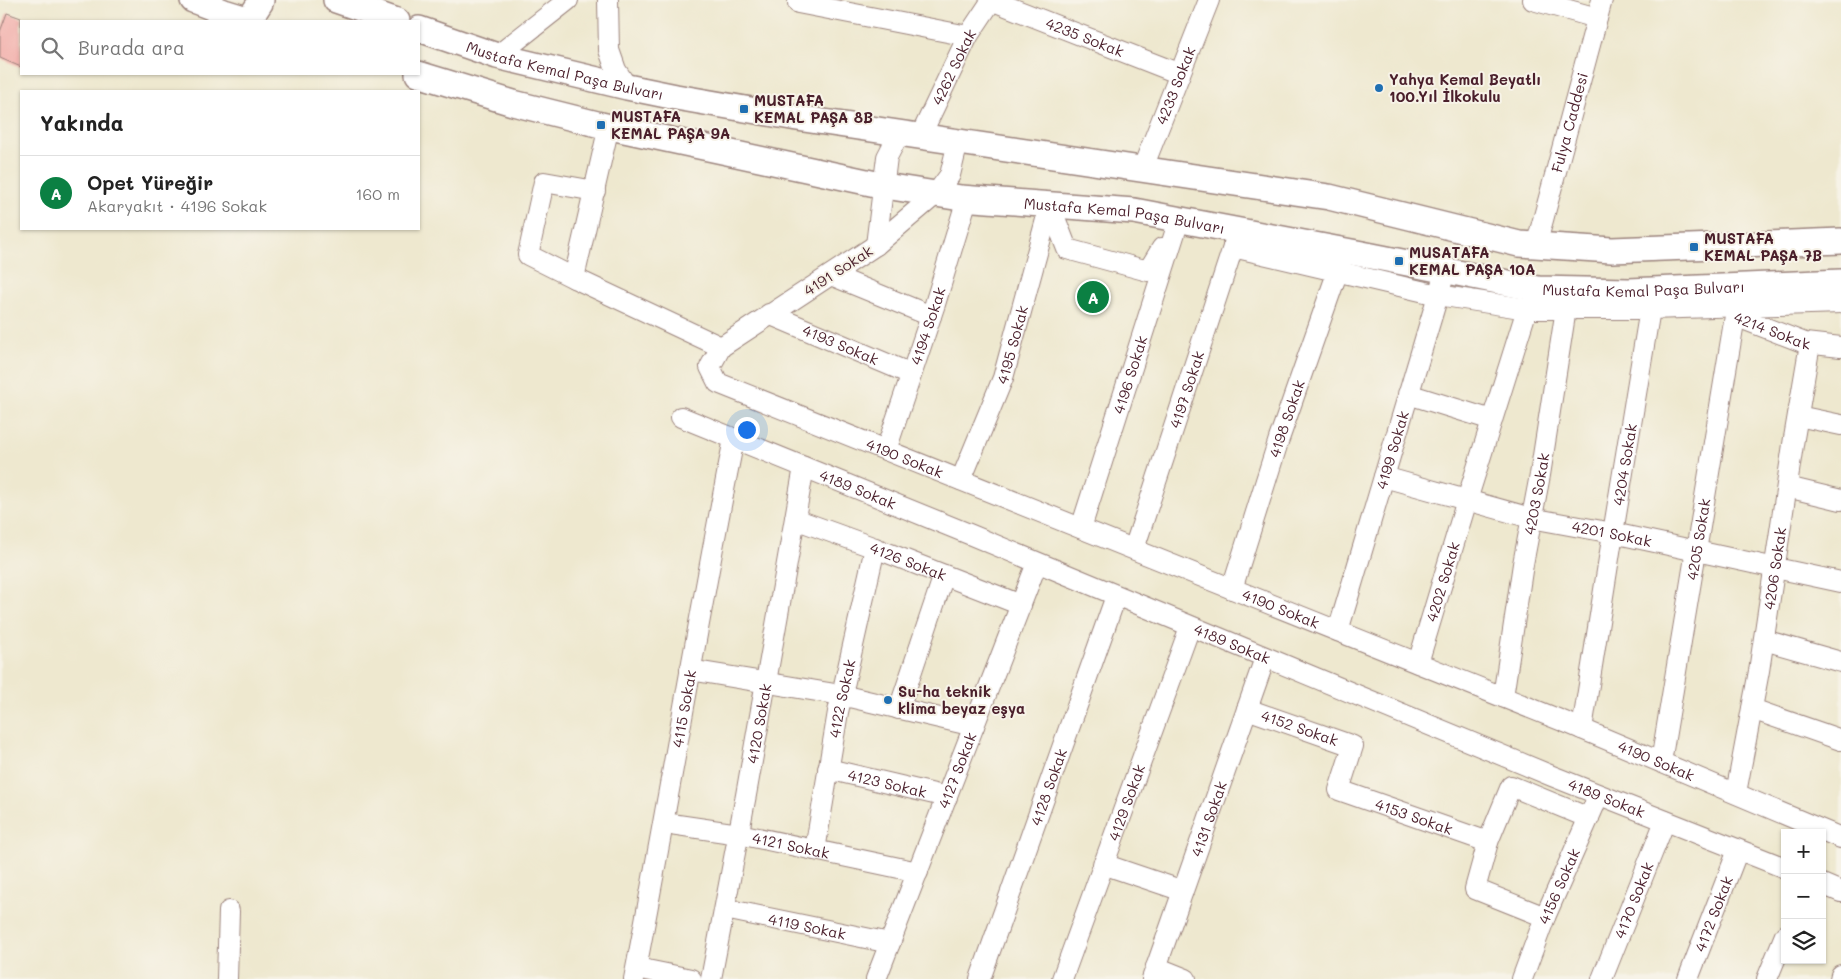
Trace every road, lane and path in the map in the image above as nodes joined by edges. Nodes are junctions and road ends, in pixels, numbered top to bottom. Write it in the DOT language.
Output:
graph roads {
  1 [pos="193,0"];
  2 [pos="336,0"];
  3 [pos="568,0"];
  4 [pos="608,0"];
  5 [pos="992,0"];
  6 [pos="1209,0"];
  7 [pos="1534,0"];
  8 [pos="798,4"];
  9 [pos="222,6"];
  10 [pos="1600,9"];
  11 [pos="254,14"];
  12 [pos="394,20"];
  13 [pos="420,29"];
  14 [pos="968,36"];
  15 [pos="497,56"];
  16 [pos="1180,74"];
  17 [pos="420,75"];
  18 [pos="627,87"];
  19 [pos="609,126"];
  20 [pos="909,135"];
  21 [pos="958,142"];
  22 [pos="1142,170"];
  23 [pos="885,186"];
  24 [pos="595,191"];
  25 [pos="936,194"];
  26 [pos="967,199"];
  27 [pos="1050,205"];
  28 [pos="1179,220"];
  29 [pos="1236,239"];
  30 [pos="1841,241"];
  31 [pos="876,245"];
  32 [pos="1536,246"];
  33 [pos="1342,261"];
  34 [pos="1445,270"];
  35 [pos="831,274"];
  36 [pos="574,278"];
  37 [pos="1841,282"];
  38 [pos="1438,295"];
  39 [pos="1568,299"];
  40 [pos="1652,299"];
  41 [pos="1734,303"];
  42 [pos="1841,303"];
  43 [pos="1527,309"];
  44 [pos="769,314"];
  45 [pos="931,316"];
  46 [pos="1810,344"];
  47 [pos="722,347"];
  48 [pos="1841,347"];
  49 [pos="911,374"];
  50 [pos="718,383"];
  51 [pos="1408,394"];
  52 [pos="1798,416"];
  53 [pos="680,417"];
  54 [pos="1492,420"];
  55 [pos="1841,425"];
  56 [pos="734,439"];
  57 [pos="886,450"];
  58 [pos="804,467"];
  59 [pos="1384,477"];
  60 [pos="961,480"];
  61 [pos="1787,487"];
  62 [pos="1467,500"];
  63 [pos="1841,500"];
  64 [pos="1531,518"];
  65 [pos="795,519"];
  66 [pos="1081,528"];
  67 [pos="1613,533"];
  68 [pos="875,548"];
  69 [pos="1134,549"];
  70 [pos="1695,551"];
  71 [pos="1037,563"];
  72 [pos="1775,568"];
  73 [pos="944,575"];
  74 [pos="1841,582"];
  75 [pos="1232,589"];
  76 [pos="1116,596"];
  77 [pos="1021,605"];
  78 [pos="1190,627"];
  79 [pos="1338,631"];
  80 [pos="1764,640"];
  81 [pos="1265,658"];
  82 [pos="1841,662"];
  83 [pos="1418,663"];
  84 [pos="690,670"];
  85 [pos="766,682"];
  86 [pos="841,695"];
  87 [pos="1503,697"];
  88 [pos="899,709"];
  89 [pos="1246,709"];
  90 [pos="1752,709"];
  91 [pos="974,726"];
  92 [pos="1582,729"];
  93 [pos="1841,740"];
  94 [pos="1661,762"];
  95 [pos="828,769"];
  96 [pos="1339,790"];
  97 [pos="1736,793"];
  98 [pos="1599,795"];
  99 [pos="946,798"];
  100 [pos="1589,818"];
  101 [pos="1665,821"];
  102 [pos="664,823"];
  103 [pos="739,834"];
  104 [pos="1841,838"];
  105 [pos="1488,842"];
  106 [pos="815,850"];
  107 [pos="1738,850"];
  108 [pos="1103,864"];
  109 [pos="1781,866"];
  110 [pos="918,872"];
  111 [pos="1826,886"];
  112 [pos="1183,891"];
  113 [pos="1841,892"];
  114 [pos="724,909"];
  115 [pos="229,911"];
  116 [pos="1546,916"];
  117 [pos="890,943"];
  118 [pos="1781,945"];
  119 [pos="635,973"];
  120 [pos="1154,973"];
  121 [pos="1841,975"];
  122 [pos="227,979"];
  123 [pos="691,979"];
  124 [pos="711,979"];
  125 [pos="876,979"];
  126 [pos="980,979"];
  127 [pos="1062,979"];
  128 [pos="1186,979"];
  129 [pos="1522,979"];
  130 [pos="1602,979"];
  131 [pos="1688,979"];
  132 [pos="1767,979"];
  133 [pos="1840,979"];
  1 -- 9 [label="main road"];
  2 -- 12 [label="main road"];
  3 -- 15 [label="street"];
  4 -- 18 [label="street"];
  5 -- 14 [label="street, 4262 Sokak"];
  5 -- 16 [label="street, 4235 Sokak"];
  6 -- 16 [label="street, 4233 Sokak"];
  7 -- 10 [label="street"];
  8 -- 14 [label="street"];
  9 -- 11 [label="main road"];
  10 -- 32 [label="street, Fulya Caddesi"];
  13 -- 15 [label="main road, Mustafa Kemal Paşa Bulvarı"];
  14 -- 20 [label="street, 4262 Sokak"];
  15 -- 18 [label="main road, Mustafa Kemal Paşa Bulvarı"];
  16 -- 22 [label="street, 4233 Sokak"];
  17 -- 19 [label="main road, Mustafa Kemal Paşa Bulvarı"];
  18 -- 20 [label="main road, Mustafa Kemal Paşa Bulvarı"];
  19 -- 23 [label="main road, Mustafa Kemal Paşa Bulvarı"];
  19 -- 24 [label="street"];
  20 -- 21 [label="main road, Mustafa Kemal Paşa Bulvarı"];
  20 -- 23 [label="street, 4262 Sokak"];
  21 -- 22 [label="main road, Mustafa Kemal Paşa Bulvarı"];
  21 -- 25 [label="street, 4191 Sokak"];
  22 -- 32 [label="main road, Mustafa Kemal Paşa Bulvarı"];
  23 -- 25 [label="main road, Mustafa Kemal Paşa Bulvarı"];
  23 -- 31 [label="street, 4262 Sokak"];
  24 -- 36 [label="street"];
  24 -- 36 [label="street"];
  25 -- 26 [label="main road, Mustafa Kemal Paşa Bulvarı"];
  25 -- 31 [label="street, 4191 Sokak"];
  26 -- 27 [label="main road, Mustafa Kemal Paşa Bulvarı"];
  26 -- 45 [label="street, 4194 Sokak"];
  27 -- 28 [label="main road, Mustafa Kemal Paşa Bulvarı"];
  27 -- 28 [label="street"];
  27 -- 60 [label="street, 4195 Sokak"];
  28 -- 29 [label="main road, Mustafa Kemal Paşa Bulvarı"];
  28 -- 66 [label="street, 4196 Sokak"];
  29 -- 33 [label="main road, Mustafa Kemal Paşa Bulvarı"];
  29 -- 69 [label="street, 4197 Sokak"];
  30 -- 32 [label="main road, Mustafa Kemal Paşa Bulvarı"];
  31 -- 35 [label="street, 4191 Sokak"];
  33 -- 34 [label="main road, Mustafa Kemal Paşa Bulvarı"];
  33 -- 38 [label="street"];
  33 -- 75 [label="street, 4198 Sokak"];
  34 -- 38 [label="street, 4199 Sokak"];
  34 -- 39 [label="main road, Mustafa Kemal Paşa Bulvarı"];
  35 -- 44 [label="street, 4191 Sokak"];
  35 -- 45 [label="street"];
  36 -- 47 [label="street"];
  37 -- 41 [label="main road, Mustafa Kemal Paşa Bulvarı"];
  38 -- 43 [label="street"];
  38 -- 51 [label="street, 4199 Sokak"];
  39 -- 40 [label="main road, Mustafa Kemal Paşa Bulvarı"];
  39 -- 43 [label="street"];
  39 -- 64 [label="street, 4203 Sokak"];
  40 -- 41 [label="main road, Mustafa Kemal Paşa Bulvarı"];
  40 -- 67 [label="street, 4204 Sokak"];
  41 -- 42 [label="street"];
  41 -- 46 [label="street, 4214 Sokak"];
  41 -- 70 [label="street, 4205 Sokak"];
  43 -- 54 [label="street, 4202 Sokak"];
  44 -- 47 [label="street, 4191 Sokak"];
  44 -- 49 [label="street, 4193 Sokak"];
  45 -- 49 [label="street, 4194 Sokak"];
  46 -- 48 [label="street, 4214 Sokak"];
  46 -- 52 [label="street, 4206 Sokak"];
  47 -- 50 [label="street, 4191 Sokak"];
  49 -- 57 [label="street, 4194 Sokak"];
  50 -- 57 [label="street, 4190 Sokak"];
  51 -- 54 [label="street"];
  51 -- 59 [label="street, 4199 Sokak"];
  52 -- 55 [label="street"];
  52 -- 61 [label="street, 4206 Sokak"];
  53 -- 56 [label="street, 4189 Sokak"];
  54 -- 62 [label="street, 4202 Sokak"];
  56 -- 58 [label="street, 4189 Sokak"];
  56 -- 84 [label="street, 4115 Sokak"];
  57 -- 60 [label="street, 4190 Sokak"];
  58 -- 65 [label="street, 4120 Sokak"];
  58 -- 71 [label="street, 4189 Sokak"];
  59 -- 62 [label="street, 4201 Sokak"];
  59 -- 79 [label="street, 4199 Sokak"];
  60 -- 66 [label="street, 4190 Sokak"];
  61 -- 63 [label="street"];
  61 -- 72 [label="street, 4206 Sokak"];
  62 -- 64 [label="street, 4201 Sokak"];
  62 -- 83 [label="street, 4202 Sokak"];
  64 -- 67 [label="street, 4201 Sokak"];
  64 -- 87 [label="street, 4203 Sokak"];
  65 -- 68 [label="street, 4126 Sokak"];
  65 -- 85 [label="street, 4120 Sokak"];
  66 -- 69 [label="street, 4190 Sokak"];
  67 -- 70 [label="street, 4201 Sokak"];
  67 -- 92 [label="street, 4204 Sokak"];
  68 -- 73 [label="street, 4126 Sokak"];
  68 -- 86 [label="street, 4122 Sokak"];
  69 -- 75 [label="street, 4190 Sokak"];
  70 -- 72 [label="street, 4201 Sokak"];
  70 -- 94 [label="street, 4205 Sokak"];
  71 -- 76 [label="street, 4189 Sokak"];
  71 -- 77 [label="street, 4127 Sokak"];
  72 -- 74 [label="street, 4201 Sokak"];
  72 -- 80 [label="street, 4206 Sokak"];
  73 -- 77 [label="street, 4126 Sokak"];
  73 -- 88 [label="street"];
  75 -- 79 [label="street, 4190 Sokak"];
  76 -- 78 [label="street, 4189 Sokak"];
  76 -- 126 [label="street, 4128 Sokak"];
  77 -- 91 [label="street, 4127 Sokak"];
  78 -- 81 [label="street, 4189 Sokak"];
  78 -- 108 [label="street, 4129 Sokak"];
  79 -- 83 [label="street, 4190 Sokak"];
  80 -- 82 [label="street"];
  80 -- 90 [label="street, 4206 Sokak"];
  81 -- 89 [label="street, 4131 Sokak"];
  81 -- 98 [label="street, 4189 Sokak"];
  83 -- 87 [label="street, 4190 Sokak"];
  84 -- 85 [label="street"];
  84 -- 102 [label="street, 4115 Sokak"];
  85 -- 86 [label="street"];
  85 -- 103 [label="street, 4120 Sokak"];
  86 -- 88 [label="street"];
  86 -- 95 [label="street, 4122 Sokak"];
  87 -- 92 [label="street, 4190 Sokak"];
  88 -- 91 [label="street"];
  89 -- 96 [label="street, 4152 Sokak"];
  89 -- 112 [label="street, 4131 Sokak"];
  90 -- 93 [label="street"];
  90 -- 97 [label="street, 4206 Sokak"];
  91 -- 99 [label="street, 4127 Sokak"];
  92 -- 94 [label="street, 4190 Sokak"];
  94 -- 97 [label="street, 4190 Sokak"];
  95 -- 99 [label="street, 4123 Sokak"];
  95 -- 106 [label="street, 4122 Sokak"];
  96 -- 105 [label="street, 4153 Sokak"];
  97 -- 104 [label="street, 4190 Sokak"];
  98 -- 100 [label="street, 4156 Sokak"];
  98 -- 101 [label="street, 4189 Sokak"];
  99 -- 110 [label="street, 4127 Sokak"];
  100 -- 105 [label="street"];
  100 -- 116 [label="street, 4156 Sokak"];
  101 -- 107 [label="street, 4189 Sokak"];
  101 -- 130 [label="street, 4170 Sokak"];
  102 -- 103 [label="street, 4121 Sokak"];
  102 -- 119 [label="street, 4115 Sokak"];
  103 -- 106 [label="street, 4121 Sokak"];
  103 -- 114 [label="street, 4120 Sokak"];
  105 -- 116 [label="street"];
  106 -- 110 [label="street, 4121 Sokak"];
  107 -- 109 [label="street, 4189 Sokak"];
  107 -- 131 [label="street, 4172 Sokak"];
  108 -- 112 [label="street"];
  108 -- 127 [label="street, 4129 Sokak"];
  110 -- 117 [label="street, 4127 Sokak"];
  111 -- 113 [label="street"];
  112 -- 120 [label="street, 4131 Sokak"];
  114 -- 117 [label="street, 4119 Sokak"];
  114 -- 124 [label="street, 4120 Sokak"];
  115 -- 122 [label="street"];
  116 -- 129 [label="street, 4156 Sokak"];
  117 -- 125 [label="street, 4127 Sokak"];
  118 -- 132 [label="street"];
  119 -- 123 [label="street"];
  120 -- 128 [label="street"];
  121 -- 133 [label="street"];
}
